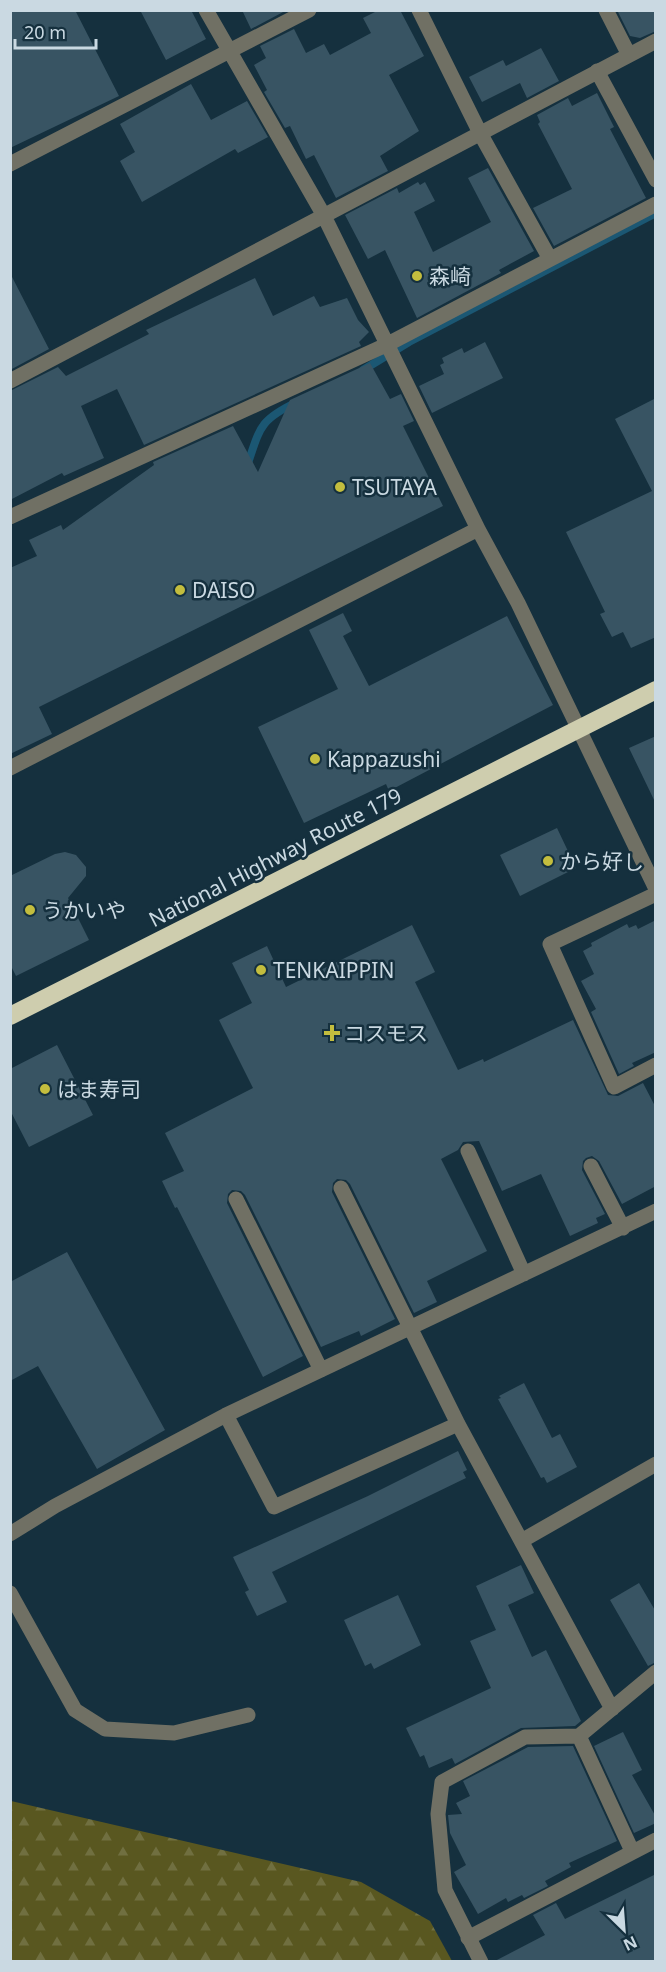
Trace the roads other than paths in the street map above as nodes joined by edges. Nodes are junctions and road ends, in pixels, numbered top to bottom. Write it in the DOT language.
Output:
graph roads {
  1 [pos="206,10"];
  2 [pos="309,10"];
  3 [pos="419,10"];
  4 [pos="606,10"];
  5 [pos="656,41"];
  6 [pos="228,53"];
  7 [pos="630,55"];
  8 [pos="597,71"];
  9 [pos="480,133"];
  10 [pos="10,164"];
  11 [pos="656,180"];
  12 [pos="656,204"];
  13 [pos="323,214"];
  14 [pos="550,259"];
  15 [pos="386,345"];
  16 [pos="10,381"];
  17 [pos="10,517"];
  18 [pos="478,530"];
  19 [pos="656,690"];
  20 [pos="579,729"];
  21 [pos="10,768"];
  22 [pos="656,889"];
  23 [pos="656,894"];
  24 [pos="10,1016"];
  25 [pos="656,1065"];
  26 [pos="468,1151"];
  27 [pos="591,1166"];
  28 [pos="341,1188"];
  29 [pos="236,1199"];
  30 [pos="656,1211"];
  31 [pos="622,1228"];
  32 [pos="524,1274"];
  33 [pos="412,1327"];
  34 [pos="321,1370"];
  35 [pos="226,1415"];
  36 [pos="458,1424"];
  37 [pos="656,1464"];
  38 [pos="10,1534"];
  39 [pos="523,1540"];
  40 [pos="10,1593"];
  41 [pos="656,1672"];
  42 [pos="612,1709"];
  43 [pos="249,1715"];
  44 [pos="579,1736"];
  45 [pos="656,1840"];
  46 [pos="632,1851"];
  47 [pos="468,1938"];
  48 [pos="481,1962"];
  1 -- 6 [label="street"];
  2 -- 6 [label="street"];
  3 -- 9 [label="street"];
  4 -- 7 [label="street"];
  5 -- 7 [label="street"];
  6 -- 10 [label="street"];
  6 -- 13 [label="street"];
  7 -- 8 [label="street"];
  8 -- 9 [label="street"];
  8 -- 11 [label="street"];
  9 -- 13 [label="street"];
  9 -- 14 [label="street"];
  12 -- 14 [label="street"];
  13 -- 15 [label="street"];
  13 -- 16 [label="street"];
  14 -- 15 [label="street"];
  15 -- 17 [label="street"];
  15 -- 18 [label="street"];
  18 -- 20 [label="street"];
  18 -- 21 [label="street"];
  19 -- 20 [label="highway, National Highway Route 179"];
  20 -- 22 [label="street"];
  20 -- 24 [label="highway, National Highway Route 179"];
  23 -- 25 [label="street"];
  26 -- 32 [label="street"];
  27 -- 31 [label="street"];
  28 -- 33 [label="street"];
  29 -- 34 [label="street"];
  30 -- 31 [label="street"];
  31 -- 32 [label="street"];
  32 -- 33 [label="street"];
  33 -- 34 [label="street"];
  33 -- 36 [label="street"];
  34 -- 35 [label="street"];
  35 -- 36 [label="street"];
  35 -- 38 [label="street"];
  36 -- 39 [label="street"];
  37 -- 39 [label="street"];
  39 -- 42 [label="street"];
  40 -- 43 [label="street"];
  41 -- 42 [label="street"];
  42 -- 44 [label="street"];
  44 -- 46 [label="street"];
  44 -- 47 [label="street"];
  45 -- 46 [label="street"];
  46 -- 47 [label="street"];
  47 -- 48 [label="street"];
}
